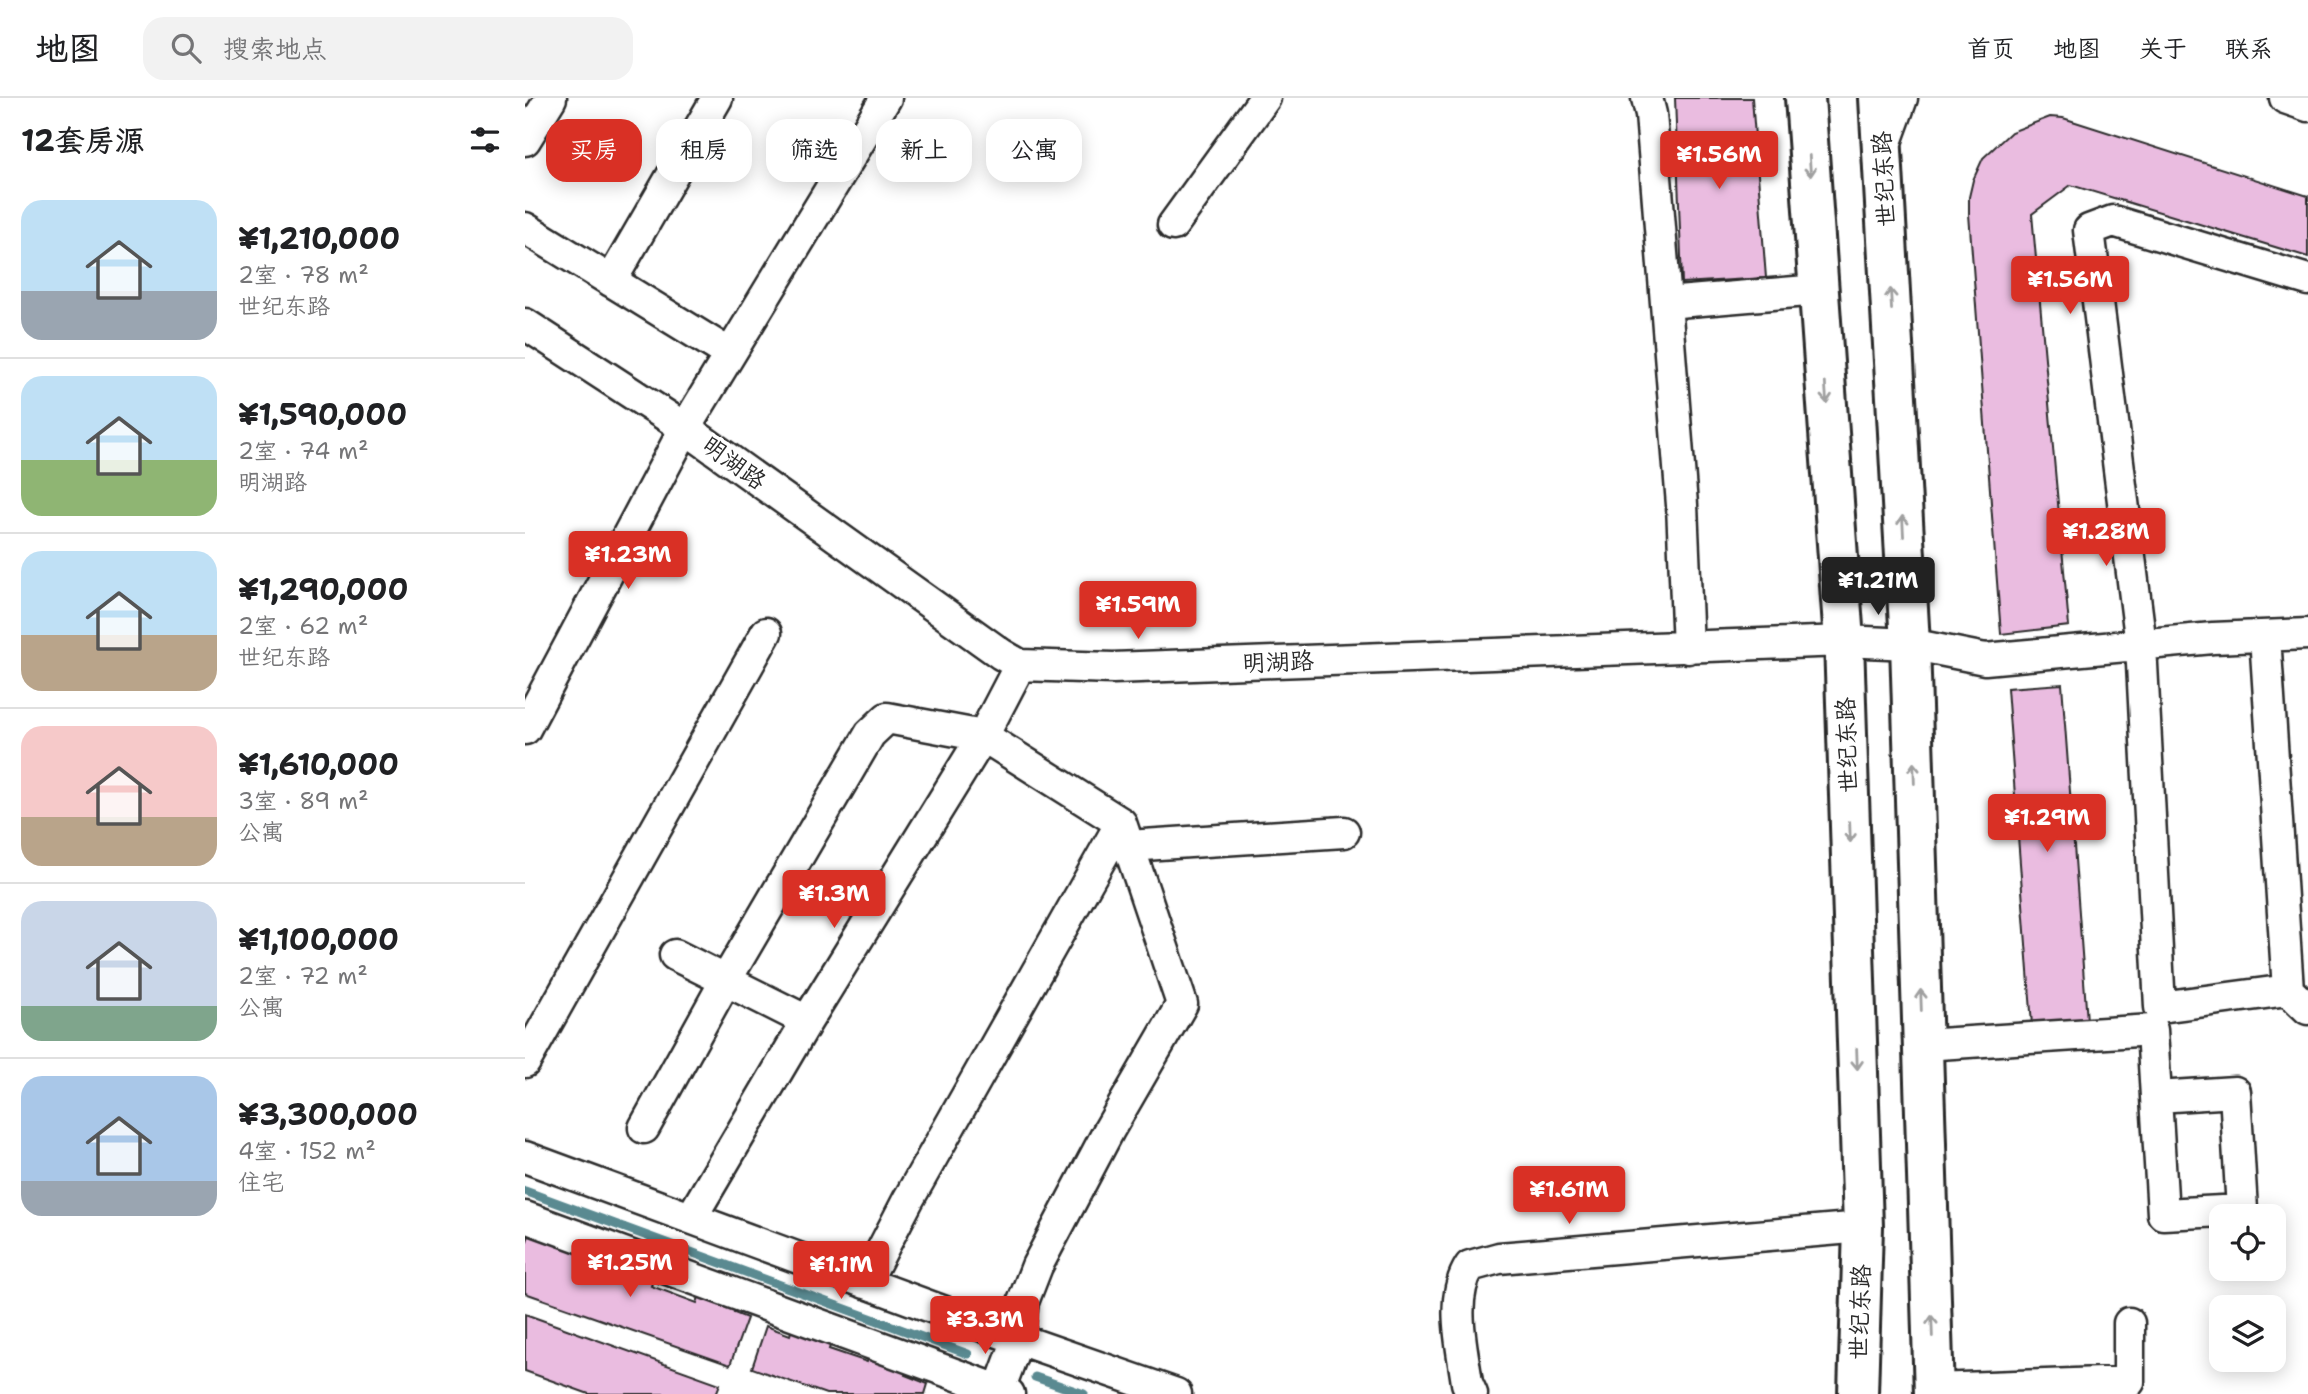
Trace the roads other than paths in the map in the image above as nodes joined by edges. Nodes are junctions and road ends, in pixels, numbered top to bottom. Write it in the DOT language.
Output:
graph roads {
  1 [pos="551,98"];
  2 [pos="717,98"];
  3 [pos="885,98"];
  4 [pos="1265,98"];
  5 [pos="1647,98"];
  6 [pos="1879,98"];
  7 [pos="1902,98"];
  8 [pos="2285,98"];
  9 [pos="1805,99"];
  10 [pos="2308,106"];
  11 [pos="525,140"];
  12 [pos="1882,152"];
  13 [pos="1173,225"];
  14 [pos="525,228"];
  15 [pos="2308,280"];
  16 [pos="611,281"];
  17 [pos="1819,290"];
  18 [pos="1666,303"];
  19 [pos="525,324"];
  20 [pos="730,354"];
  21 [pos="685,428"];
  22 [pos="766,633"];
  23 [pos="2308,634"];
  24 [pos="2265,636"];
  25 [pos="1844,641"];
  26 [pos="1910,643"];
  27 [pos="2141,645"];
  28 [pos="1688,648"];
  29 [pos="1020,665"];
  30 [pos="525,729"];
  31 [pos="983,736"];
  32 [pos="1344,832"];
  33 [pos="1125,834"];
  34 [pos="675,955"];
  35 [pos="726,980"];
  36 [pos="2298,1000"];
  37 [pos="807,1021"];
  38 [pos="1923,1045"];
  39 [pos="525,1062"];
  40 [pos="2157,1097"];
  41 [pos="644,1128"];
  42 [pos="525,1157"];
  43 [pos="525,1217"];
  44 [pos="691,1218"];
  45 [pos="1863,1227"];
  46 [pos="865,1283"];
  47 [pos="2129,1323"];
  48 [pos="1018,1339"];
  49 [pos="2129,1388"];
  50 [pos="1934,1391"];
  51 [pos="1003,1393"];
  52 [pos="1176,1394"];
  53 [pos="1472,1394"];
  54 [pos="1858,1394"];
  1 -- 11 [label="street"];
  2 -- 16 [label="street"];
  3 -- 20 [label="street"];
  4 -- 13 [label="street"];
  5 -- 18 [label="street"];
  6 -- 12 [label="main road, 世纪东路"];
  7 -- 12 [label="street"];
  8 -- 10 [label="street"];
  9 -- 17 [label="main road, 世纪东路, one-way"];
  26 -- 12 [label="main road, 世纪东路, one-way"];
  14 -- 16 [label="street"];
  15 -- 27 [label="street"];
  16 -- 20 [label="street"];
  17 -- 18 [label="street"];
  17 -- 25 [label="main road, 世纪东路, one-way"];
  18 -- 28 [label="street"];
  19 -- 21 [label="street, 明湖路"];
  20 -- 21 [label="street"];
  21 -- 29 [label="street, 明湖路"];
  21 -- 30 [label="street"];
  22 -- 39 [label="street"];
  23 -- 24 [label="street, 明湖路"];
  24 -- 27 [label="street, 明湖路"];
  24 -- 36 [label="street"];
  25 -- 26 [label="street, 明湖路"];
  25 -- 28 [label="street, 明湖路"];
  25 -- 45 [label="main road, 世纪东路, one-way"];
  26 -- 27 [label="street, 明湖路"];
  38 -- 26 [label="main road, 世纪东路, one-way"];
  27 -- 36 [label="street"];
  28 -- 29 [label="street, 明湖路"];
  29 -- 31 [label="street"];
  31 -- 33 [label="street"];
  31 -- 35 [label="street"];
  31 -- 37 [label="street"];
  32 -- 33 [label="street"];
  33 -- 46 [label="street"];
  33 -- 48 [label="street"];
  34 -- 35 [label="street"];
  35 -- 37 [label="street"];
  35 -- 41 [label="street"];
  37 -- 44 [label="street"];
  38 -- 40 [label="street"];
  50 -- 38 [label="main road, 世纪东路, one-way"];
  40 -- 40 [label="street"];
  42 -- 44 [label="street"];
  43 -- 51 [label="street"];
  44 -- 46 [label="street"];
  45 -- 53 [label="street"];
  45 -- 54 [label="main road, 世纪东路"];
  46 -- 48 [label="street"];
  47 -- 49 [label="street"];
  48 -- 51 [label="street"];
  48 -- 52 [label="street"];
  49 -- 50 [label="street"];
}
